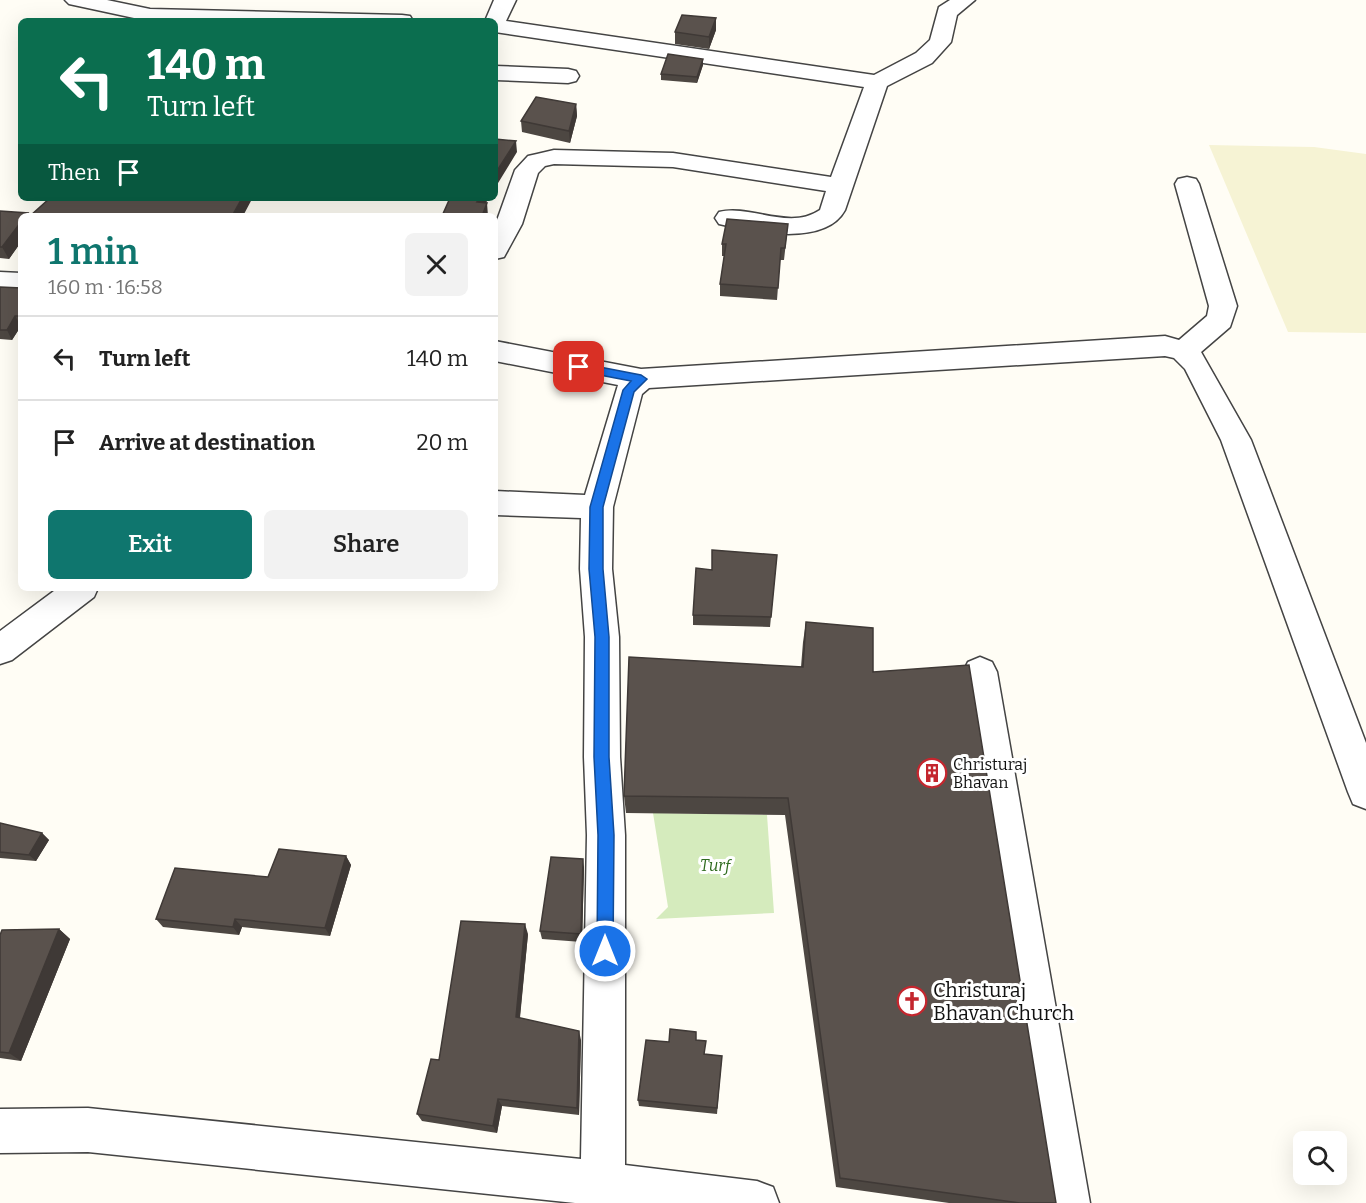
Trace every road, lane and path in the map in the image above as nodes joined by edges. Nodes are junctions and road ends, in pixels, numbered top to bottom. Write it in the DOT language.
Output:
graph roads {
  1 [pos="76,0"];
  2 [pos="505,0"];
  3 [pos="964,0"];
  4 [pos="153,8"];
  5 [pos="345,18"];
  6 [pos="498,18"];
  7 [pos="498,24"];
  8 [pos="498,73"];
  9 [pos="568,76"];
  10 [pos="877,82"];
  11 [pos="1187,184"];
  12 [pos="840,186"];
  13 [pos="728,218"];
  14 [pos="498,245"];
  15 [pos="0,281"];
  16 [pos="18,282"];
  17 [pos="1184,351"];
  18 [pos="498,352"];
  19 [pos="641,379"];
  20 [pos="498,502"];
  21 [pos="597,507"];
  22 [pos="78,591"];
  23 [pos="0,650"];
  24 [pos="980,672"];
  25 [pos="1366,792"];
  26 [pos="0,1131"];
  27 [pos="603,1184"];
  28 [pos="757,1203"];
  29 [pos="1068,1203"];
  1 -- 4 [label="street"];
  2 -- 6 [label="street"];
  3 -- 10 [label="street"];
  4 -- 5 [label="street"];
  7 -- 10 [label="street"];
  8 -- 9 [label="street"];
  10 -- 12 [label="street"];
  11 -- 17 [label="street"];
  12 -- 13 [label="street"];
  12 -- 14 [label="street"];
  15 -- 16 [label="street"];
  17 -- 19 [label="street"];
  17 -- 25 [label="street"];
  18 -- 19 [label="street"];
  19 -- 21 [label="street"];
  20 -- 21 [label="street"];
  21 -- 27 [label="street"];
  22 -- 23 [label="street"];
  24 -- 29 [label="street"];
  26 -- 27 [label="street"];
  27 -- 28 [label="street"];
}
